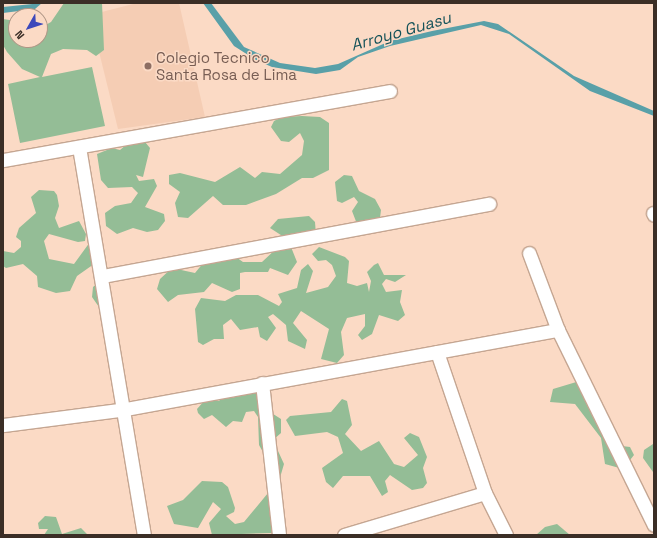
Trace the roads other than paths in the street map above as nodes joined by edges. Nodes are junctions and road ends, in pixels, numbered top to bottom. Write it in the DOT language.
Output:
graph roads {
  1 [pos="390,91"];
  2 [pos="79,147"];
  3 [pos="3,160"];
  4 [pos="489,204"];
  5 [pos="529,253"];
  6 [pos="103,276"];
  7 [pos="558,330"];
  8 [pos="437,352"];
  9 [pos="262,383"];
  10 [pos="126,409"];
  11 [pos="3,425"];
  12 [pos="485,493"];
  13 [pos="654,525"];
  14 [pos="366,533"];
  15 [pos="144,535"];
  16 [pos="279,535"];
  17 [pos="344,535"];
  18 [pos="506,535"];
  1 -- 2 [label="street"];
  2 -- 3 [label="street"];
  2 -- 6 [label="street"];
  4 -- 6 [label="street"];
  5 -- 7 [label="street"];
  6 -- 10 [label="street"];
  7 -- 8 [label="street"];
  7 -- 13 [label="street"];
  8 -- 9 [label="street"];
  8 -- 12 [label="street"];
  9 -- 10 [label="street"];
  9 -- 16 [label="street"];
  10 -- 11 [label="street"];
  10 -- 15 [label="street"];
  12 -- 14 [label="street"];
  12 -- 18 [label="street"];
  14 -- 17 [label="street"];
}
